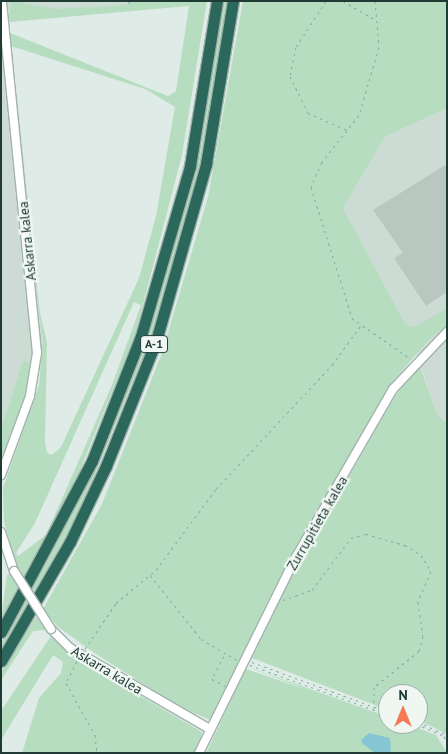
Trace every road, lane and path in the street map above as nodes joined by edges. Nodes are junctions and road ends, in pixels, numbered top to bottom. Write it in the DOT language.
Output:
graph roads {
  1 [pos="2,1"];
  2 [pos="217,1"];
  3 [pos="233,1"];
  4 [pos="326,1"];
  5 [pos="344,1"];
  6 [pos="375,1"];
  7 [pos="378,22"];
  8 [pos="348,131"];
  9 [pos="362,324"];
  10 [pos="447,332"];
  11 [pos="415,362"];
  12 [pos="1,474"];
  13 [pos="1,532"];
  14 [pos="150,575"];
  15 [pos="272,602"];
  16 [pos="1,632"];
  17 [pos="81,655"];
  18 [pos="224,656"];
  19 [pos="1,661"];
  20 [pos="247,662"];
  21 [pos="230,689"];
  22 [pos="374,706"];
  23 [pos="378,708"];
  24 [pos="374,710"];
  25 [pos="378,711"];
  26 [pos="428,727"];
  27 [pos="428,728"];
  28 [pos="210,729"];
  29 [pos="447,735"];
  30 [pos="447,744"];
  31 [pos="96,753"];
  32 [pos="199,753"];
  1 -- 12 [label="street, Askarra kalea"];
  2 -- 16 [label="highway, A-1"];
  3 -- 19 [label="highway, A-1"];
  4 -- 8 [label="path"];
  5 -- 7 [label="path"];
  6 -- 7 [label="path"];
  7 -- 8 [label="path"];
  8 -- 9 [label="path"];
  9 -- 11 [label="path"];
  9 -- 14 [label="path"];
  10 -- 11 [label="street, Zurrupitieta kalea"];
  11 -- 15 [label="street, Zurrupitieta kalea"];
  13 -- 17 [label="street, Askarra kalea, bridge"];
  14 -- 17 [label="path"];
  14 -- 18 [label="path"];
  15 -- 20 [label="street, Zurrupitieta kalea"];
  15 -- 22 [label="path"];
  17 -- 28 [label="street, Askarra kalea"];
  17 -- 31 [label="path"];
  18 -- 20 [label="path"];
  18 -- 21 [label="path"];
  20 -- 21 [label="street, Zurrupitieta kalea"];
  20 -- 22 [label="path"];
  20 -- 24 [label="path"];
  21 -- 28 [label="street, Zurrupitieta kalea"];
  22 -- 23 [label="path"];
  22 -- 24 [label="path"];
  24 -- 25 [label="path"];
  26 -- 29 [label="path"];
  27 -- 30 [label="path"];
  28 -- 32 [label="street, Zurrupitieta kalea"];
}
